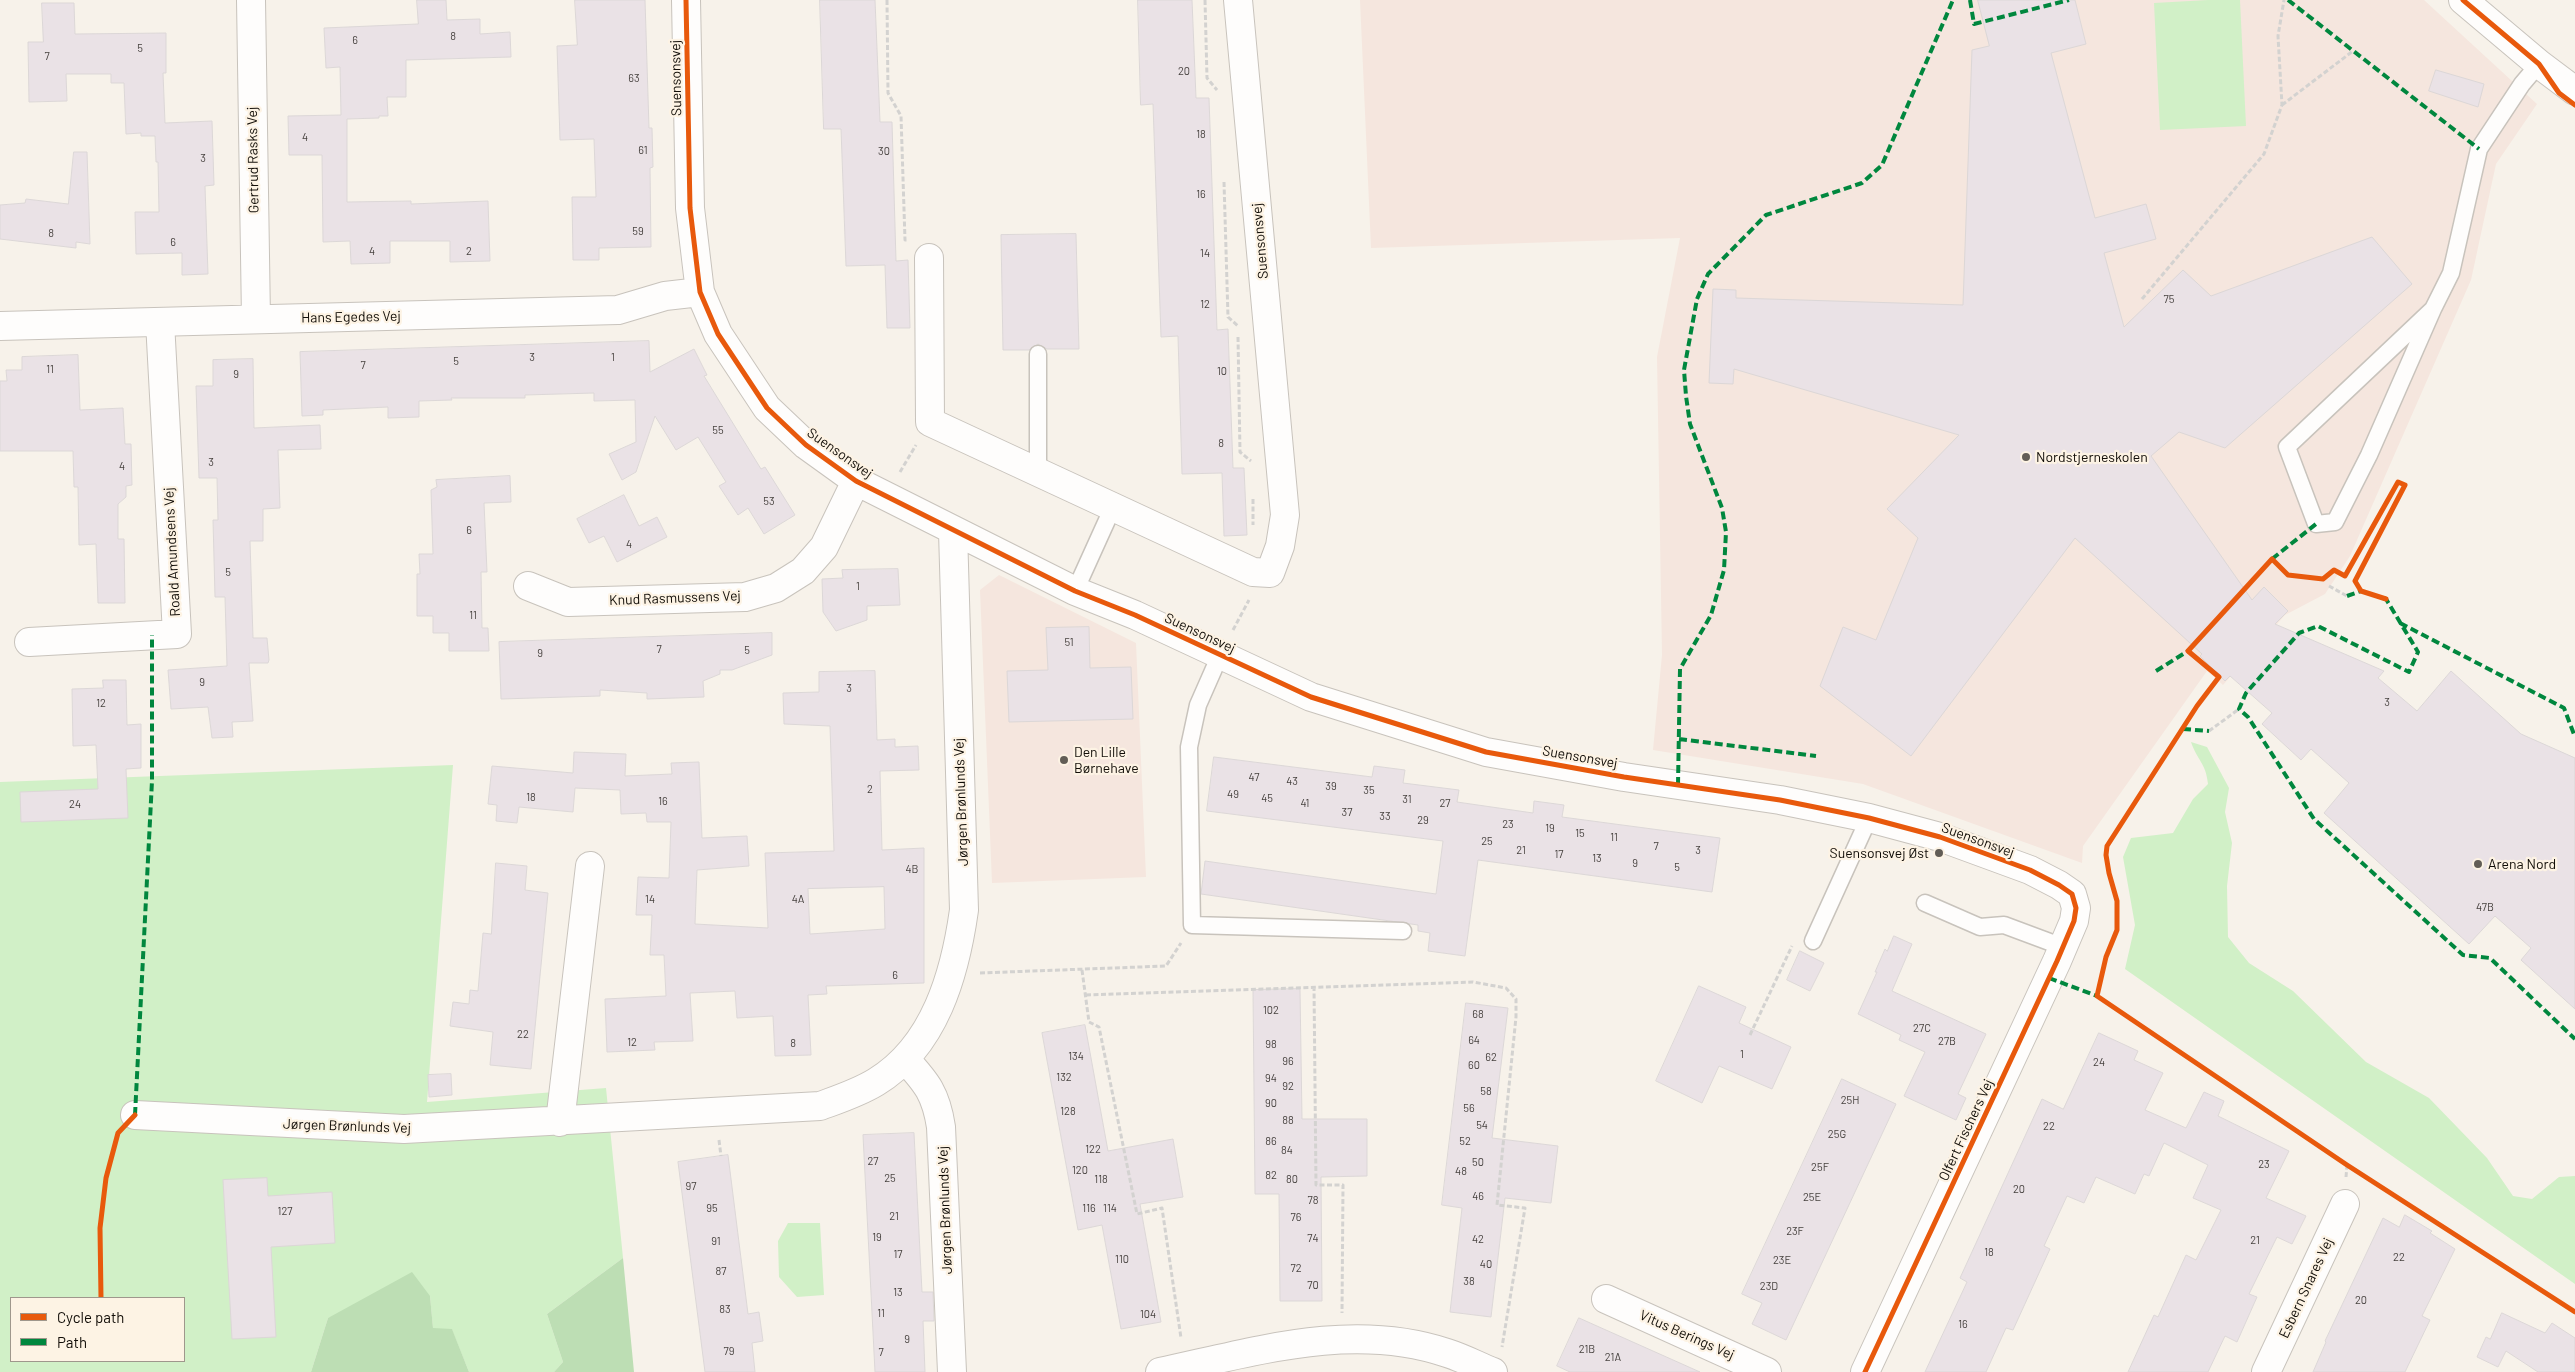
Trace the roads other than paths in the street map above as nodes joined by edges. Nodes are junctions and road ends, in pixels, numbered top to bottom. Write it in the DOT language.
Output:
graph roads {
  1 [pos="251,0"];
  2 [pos="686,0"];
  3 [pos="1238,0"];
  4 [pos="2463,0"];
  5 [pos="2539,64"];
  6 [pos="2575,91"];
  7 [pos="929,258"];
  8 [pos="700,292"];
  9 [pos="2433,309"];
  10 [pos="256,319"];
  11 [pos="160,322"];
  12 [pos="0,326"];
  13 [pos="1038,354"];
  14 [pos="1038,472"];
  15 [pos="856,481"];
  16 [pos="1113,507"];
  17 [pos="952,531"];
  18 [pos="528,586"];
  19 [pos="1075,591"];
  20 [pos="30,642"];
  21 [pos="1220,655"];
  22 [pos="1869,818"];
  23 [pos="590,866"];
  24 [pos="2072,894"];
  25 [pos="1925,903"];
  26 [pos="1403,931"];
  27 [pos="1813,940"];
  28 [pos="2063,947"];
  29 [pos="905,1059"];
  30 [pos="135,1115"];
  31 [pos="560,1122"];
  32 [pos="2344,1204"];
  33 [pos="1606,1299"];
  34 [pos="1497,1363"];
  35 [pos="1172,1369"];
  36 [pos="952,1372"];
  37 [pos="1768,1372"];
  38 [pos="1865,1372"];
  39 [pos="2266,1372"];
  1 -- 10 [label="street, Gertrud Rasks Vej"];
  2 -- 8 [label="street, Suensonsvej"];
  3 -- 16 [label="street, Suensonsvej"];
  4 -- 5 [label="street"];
  5 -- 6 [label="street"];
  5 -- 9 [label="lane"];
  7 -- 14 [label="street"];
  8 -- 10 [label="street, Hans Egedes Vej"];
  8 -- 15 [label="street, Suensonsvej"];
  9 -- 9 [label="lane"];
  10 -- 11 [label="street, Hans Egedes Vej"];
  11 -- 12 [label="street, Hans Egedes Vej"];
  11 -- 20 [label="street, Roald Amundsens Vej"];
  13 -- 14 [label="lane"];
  14 -- 16 [label="street"];
  15 -- 17 [label="street, Suensonsvej"];
  15 -- 18 [label="street, Knud Rasmussens Vej"];
  16 -- 19 [label="lane"];
  17 -- 19 [label="street, Suensonsvej"];
  17 -- 29 [label="street, Jørgen Brønlunds Vej"];
  19 -- 21 [label="street, Suensonsvej"];
  21 -- 22 [label="street, Suensonsvej"];
  21 -- 26 [label="lane"];
  22 -- 24 [label="street, Suensonsvej"];
  22 -- 27 [label="lane"];
  23 -- 31 [label="street"];
  24 -- 28 [label="street, Olfert Fischers Vej"];
  25 -- 28 [label="lane"];
  28 -- 38 [label="street, Olfert Fischers Vej"];
  29 -- 31 [label="street, Jørgen Brønlunds Vej"];
  29 -- 36 [label="street, Jørgen Brønlunds Vej"];
  30 -- 31 [label="street, Jørgen Brønlunds Vej"];
  32 -- 39 [label="street, Esbern Snares Vej"];
  33 -- 37 [label="street, Vitus Berings Vej"];
  34 -- 35 [label="street"];
}
